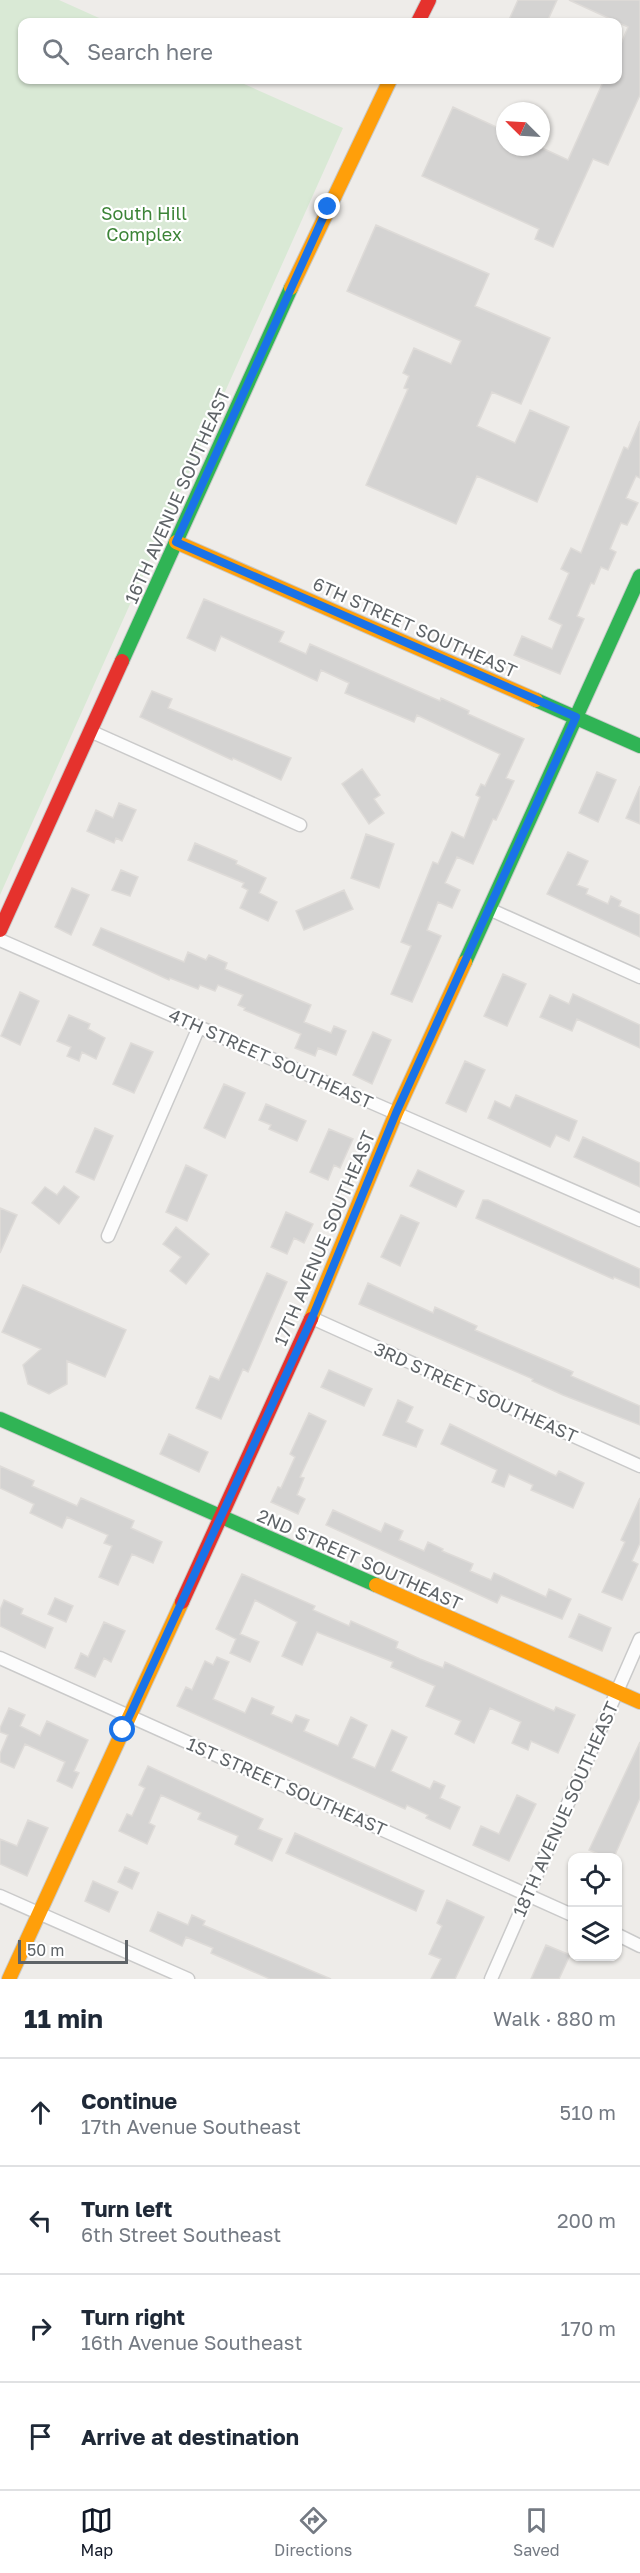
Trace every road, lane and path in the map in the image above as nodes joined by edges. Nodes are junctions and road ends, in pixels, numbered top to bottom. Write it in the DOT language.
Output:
graph roads {
  1 [pos="429,0"];
  2 [pos="420,18"];
  3 [pos="388,84"];
  4 [pos="176,542"];
  5 [pos="640,576"];
  6 [pos="576,717"];
  7 [pos="90,731"];
  8 [pos="640,746"];
  9 [pos="300,825"];
  10 [pos="489,909"];
  11 [pos="0,930"];
  12 [pos="0,940"];
  13 [pos="640,977"];
  14 [pos="199,1027"];
  15 [pos="396,1113"];
  16 [pos="640,1220"];
  17 [pos="108,1236"];
  18 [pos="312,1318"];
  19 [pos="0,1419"];
  20 [pos="640,1466"];
  21 [pos="221,1518"];
  22 [pos="640,1639"];
  23 [pos="0,1658"];
  24 [pos="617,1691"];
  25 [pos="640,1702"];
  26 [pos="129,1715"];
  27 [pos="528,1894"];
  28 [pos="0,1896"];
  29 [pos="39,1913"];
  30 [pos="568,1913"];
  31 [pos="622,1937"];
  32 [pos="640,1946"];
  33 [pos="9,1979"];
  34 [pos="188,1979"];
  35 [pos="491,1979"];
  1 -- 2 [label="street"];
  3 -- 4 [label="street, 16TH AVENUE SOUTHEAST"];
  4 -- 6 [label="street, 6TH STREET SOUTHEAST"];
  4 -- 7 [label="street, 16TH AVENUE SOUTHEAST"];
  5 -- 6 [label="street, 17TH AVENUE SOUTHEAST"];
  6 -- 8 [label="street, 6TH STREET SOUTHEAST"];
  6 -- 10 [label="street, 17TH AVENUE SOUTHEAST"];
  7 -- 9 [label="street"];
  7 -- 11 [label="street, 16TH AVENUE SOUTHEAST"];
  10 -- 13 [label="street"];
  10 -- 15 [label="street, 17TH AVENUE SOUTHEAST"];
  12 -- 14 [label="street, 4TH STREET SOUTHEAST"];
  14 -- 15 [label="street, 4TH STREET SOUTHEAST"];
  14 -- 17 [label="street"];
  15 -- 16 [label="street, 4TH STREET SOUTHEAST"];
  15 -- 18 [label="street, 17TH AVENUE SOUTHEAST"];
  18 -- 20 [label="street, 3RD STREET SOUTHEAST"];
  18 -- 21 [label="street, 17TH AVENUE SOUTHEAST"];
  19 -- 21 [label="street, 2ND STREET SOUTHEAST"];
  21 -- 24 [label="street, 2ND STREET SOUTHEAST"];
  21 -- 26 [label="street, 17TH AVENUE SOUTHEAST"];
  22 -- 24 [label="street, 18TH AVENUE SOUTHEAST"];
  23 -- 26 [label="street, 1ST STREET SOUTHEAST"];
  24 -- 25 [label="street, 2ND STREET SOUTHEAST"];
  24 -- 27 [label="street, 18TH AVENUE SOUTHEAST"];
  26 -- 27 [label="street, 1ST STREET SOUTHEAST"];
  26 -- 29 [label="street, 17TH AVENUE SOUTHEAST"];
  27 -- 30 [label="street, 1ST STREET SOUTHEAST"];
  27 -- 35 [label="street, 18TH AVENUE SOUTHEAST"];
  28 -- 29 [label="street"];
  29 -- 33 [label="street, 17TH AVENUE SOUTHEAST"];
  29 -- 34 [label="street"];
  31 -- 32 [label="street"];
}
